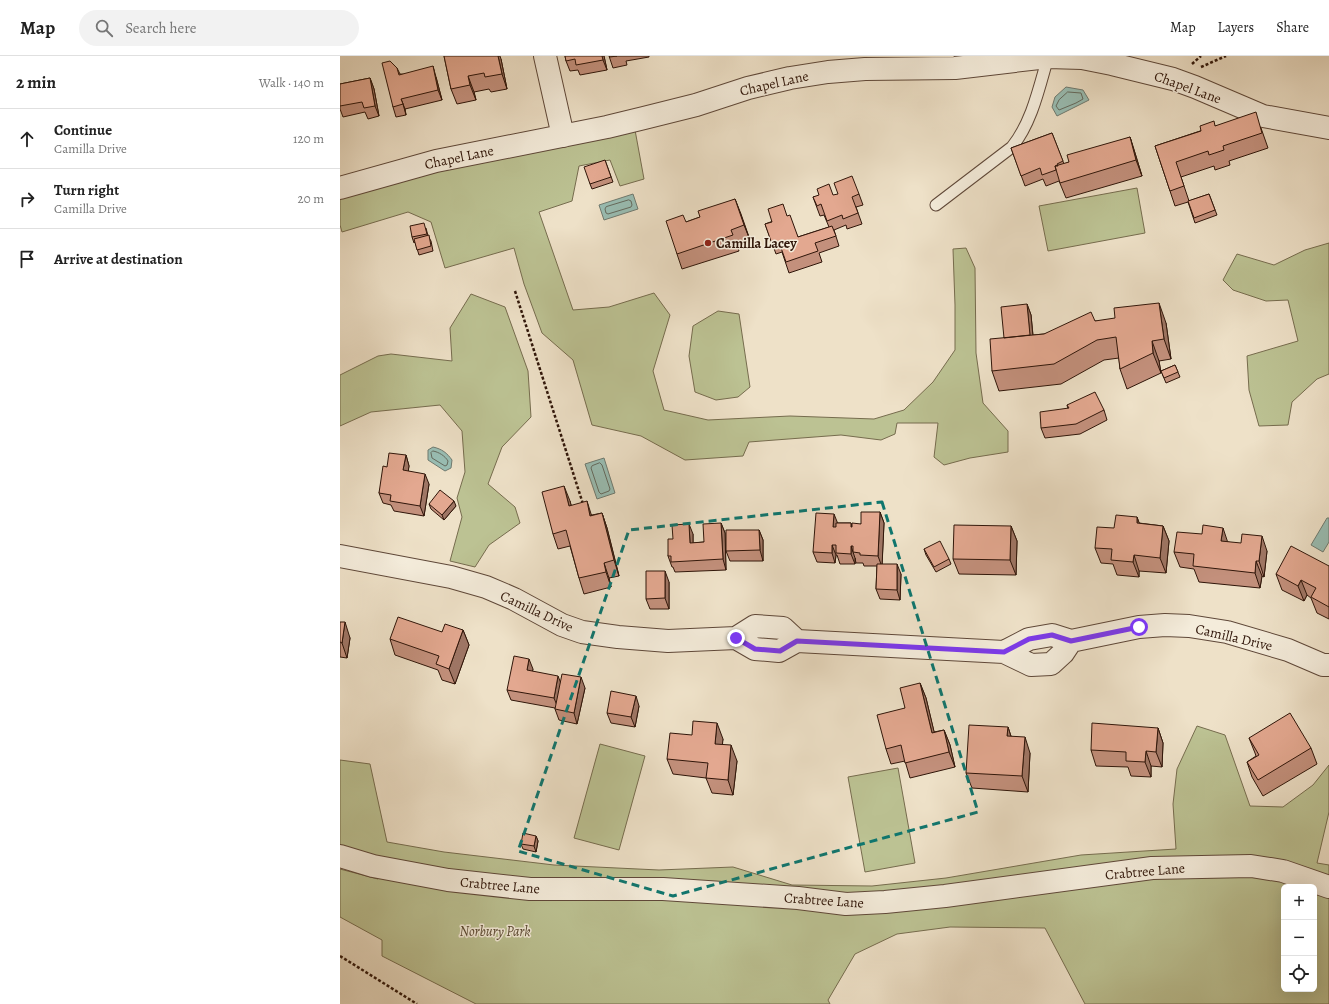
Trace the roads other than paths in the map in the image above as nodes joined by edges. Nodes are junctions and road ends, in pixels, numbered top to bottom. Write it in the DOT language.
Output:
graph roads {
  1 [pos="545,56"];
  2 [pos="1048,56"];
  3 [pos="1329,128"];
  4 [pos="563,136"];
  5 [pos="340,188"];
  6 [pos="936,205"];
  7 [pos="340,556"];
  8 [pos="1327,670"];
  9 [pos="340,856"];
  10 [pos="1329,887"];
  1 -- 4 [label="street"];
  2 -- 3 [label="street, Chapel Lane"];
  2 -- 4 [label="street, Chapel Lane"];
  2 -- 6 [label="lane"];
  4 -- 5 [label="street, Chapel Lane"];
  7 -- 8 [label="street, Camilla Drive"];
  9 -- 10 [label="street, Crabtree Lane"];
}
